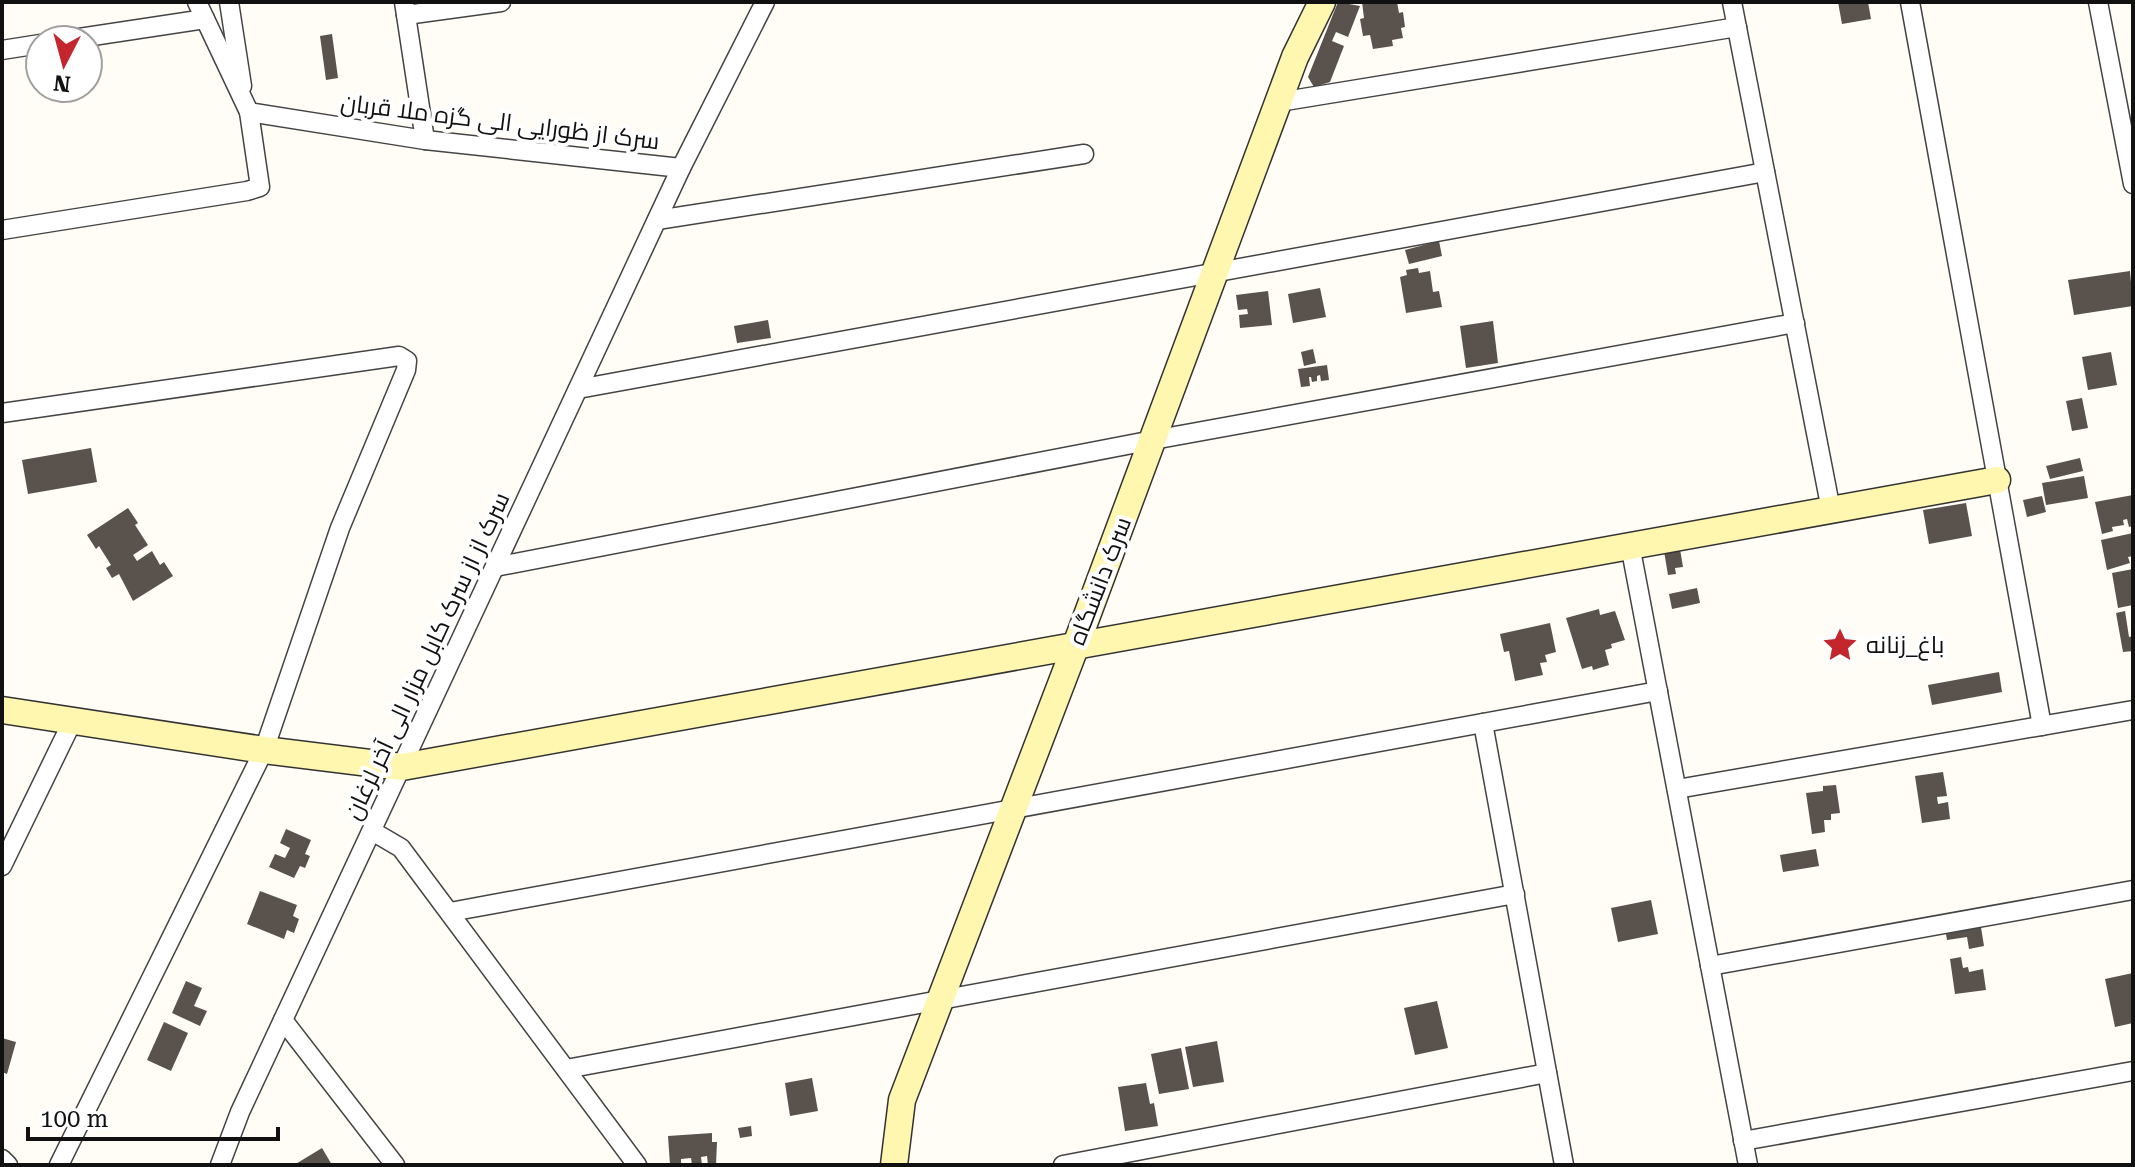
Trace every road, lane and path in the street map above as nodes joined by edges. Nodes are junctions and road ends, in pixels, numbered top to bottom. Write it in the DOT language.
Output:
graph roads {
  1 [pos="229,2"];
  2 [pos="501,2"];
  3 [pos="765,2"];
  4 [pos="1322,2"];
  5 [pos="1732,2"];
  6 [pos="1910,2"];
  7 [pos="2098,2"];
  8 [pos="405,8"];
  9 [pos="201,10"];
  10 [pos="1737,27"];
  11 [pos="104,32"];
  12 [pos="24,47"];
  13 [pos="2,50"];
  14 [pos="1279,102"];
  15 [pos="247,106"];
  16 [pos="2129,139"];
  17 [pos="425,140"];
  18 [pos="1084,154"];
  19 [pos="681,168"];
  20 [pos="1765,172"];
  21 [pos="2133,184"];
  22 [pos="657,220"];
  23 [pos="2,230"];
  24 [pos="1216,271"];
  25 [pos="1795,323"];
  26 [pos="578,389"];
  27 [pos="2,413"];
  28 [pos="1153,440"];
  29 [pos="1997,480"];
  30 [pos="1831,510"];
  31 [pos="1630,545"];
  32 [pos="495,567"];
  33 [pos="1076,645"];
  34 [pos="1658,691"];
  35 [pos="2,710"];
  36 [pos="2133,710"];
  37 [pos="73,720"];
  38 [pos="1483,723"];
  39 [pos="2042,726"];
  40 [pos="264,750"];
  41 [pos="402,767"];
  42 [pos="1677,789"];
  43 [pos="1014,807"];
  44 [pos="372,831"];
  45 [pos="2,866"];
  46 [pos="2133,890"];
  47 [pos="1515,894"];
  48 [pos="450,912"];
  49 [pos="1710,966"];
  50 [pos="940,1000"];
  51 [pos="283,1020"];
  52 [pos="566,1069"];
  53 [pos="2133,1071"];
  54 [pos="1547,1073"];
  55 [pos="1743,1141"];
  56 [pos="2,1159"];
  57 [pos="8,1165"];
  58 [pos="59,1165"];
  59 [pos="220,1165"];
  60 [pos="395,1165"];
  61 [pos="637,1165"];
  62 [pos="894,1165"];
  63 [pos="1063,1165"];
  64 [pos="1564,1165"];
  65 [pos="1748,1165"];
  1 -- 15 [label="street"];
  2 -- 8 [label="street"];
  3 -- 19 [label="street, سرک از ظورایی الی گزه ملا قربان"];
  4 -- 14 [label="street, سرک دانشگاه"];
  5 -- 10 [label="street"];
  6 -- 29 [label="street"];
  7 -- 16 [label="street"];
  8 -- 17 [label="street"];
  9 -- 11 [label="street"];
  9 -- 15 [label="street"];
  10 -- 14 [label="street"];
  10 -- 20 [label="street"];
  12 -- 13 [label="street"];
  14 -- 24 [label="street, سرک دانشگاه"];
  15 -- 17 [label="street, سرک از ظورایی الی گزه ملا قربان"];
  15 -- 23 [label="street"];
  16 -- 21 [label="street"];
  17 -- 19 [label="street, سرک از ظورایی الی گزه ملا قربان"];
  18 -- 22 [label="street"];
  19 -- 22 [label="street, سرک از از سرک کابل مزار الی آخر لرغان"];
  20 -- 24 [label="street"];
  20 -- 25 [label="street"];
  22 -- 26 [label="street, سرک از از سرک کابل مزار الی آخر لرغان"];
  24 -- 26 [label="street"];
  24 -- 28 [label="street, سرک دانشگاه"];
  25 -- 28 [label="street"];
  25 -- 30 [label="street"];
  26 -- 32 [label="street, سرک از از سرک کابل مزار الی آخر لرغان"];
  27 -- 40 [label="street"];
  28 -- 32 [label="street"];
  28 -- 33 [label="street, سرک دانشگاه"];
  29 -- 30 [label="street"];
  29 -- 39 [label="street"];
  30 -- 31 [label="street"];
  31 -- 33 [label="street"];
  31 -- 34 [label="street"];
  32 -- 41 [label="street, سرک از از سرک کابل مزار الی آخر لرغان"];
  33 -- 41 [label="street"];
  33 -- 43 [label="street, سرک دانشگاه"];
  34 -- 38 [label="street"];
  34 -- 42 [label="street"];
  35 -- 37 [label="street"];
  36 -- 39 [label="street"];
  37 -- 40 [label="street"];
  37 -- 45 [label="street"];
  38 -- 43 [label="street"];
  38 -- 47 [label="street"];
  39 -- 42 [label="street"];
  40 -- 41 [label="street"];
  40 -- 58 [label="street"];
  41 -- 44 [label="street, سرک از از سرک کابل مزار الی آخر لرغان"];
  42 -- 49 [label="street"];
  43 -- 48 [label="street"];
  43 -- 50 [label="street, سرک دانشگاه"];
  44 -- 48 [label="street"];
  44 -- 51 [label="street, سرک از از سرک کابل مزار الی آخر لرغان"];
  46 -- 49 [label="street"];
  47 -- 50 [label="street"];
  47 -- 54 [label="street"];
  48 -- 52 [label="street"];
  49 -- 55 [label="street"];
  50 -- 52 [label="street"];
  50 -- 62 [label="street, سرک دانشگاه"];
  51 -- 59 [label="street, سرک از از سرک کابل مزار الی آخر لرغان"];
  51 -- 60 [label="street"];
  52 -- 61 [label="street"];
  53 -- 55 [label="street"];
  54 -- 63 [label="street"];
  54 -- 64 [label="street"];
  55 -- 65 [label="street"];
  56 -- 57 [label="street"];
}
